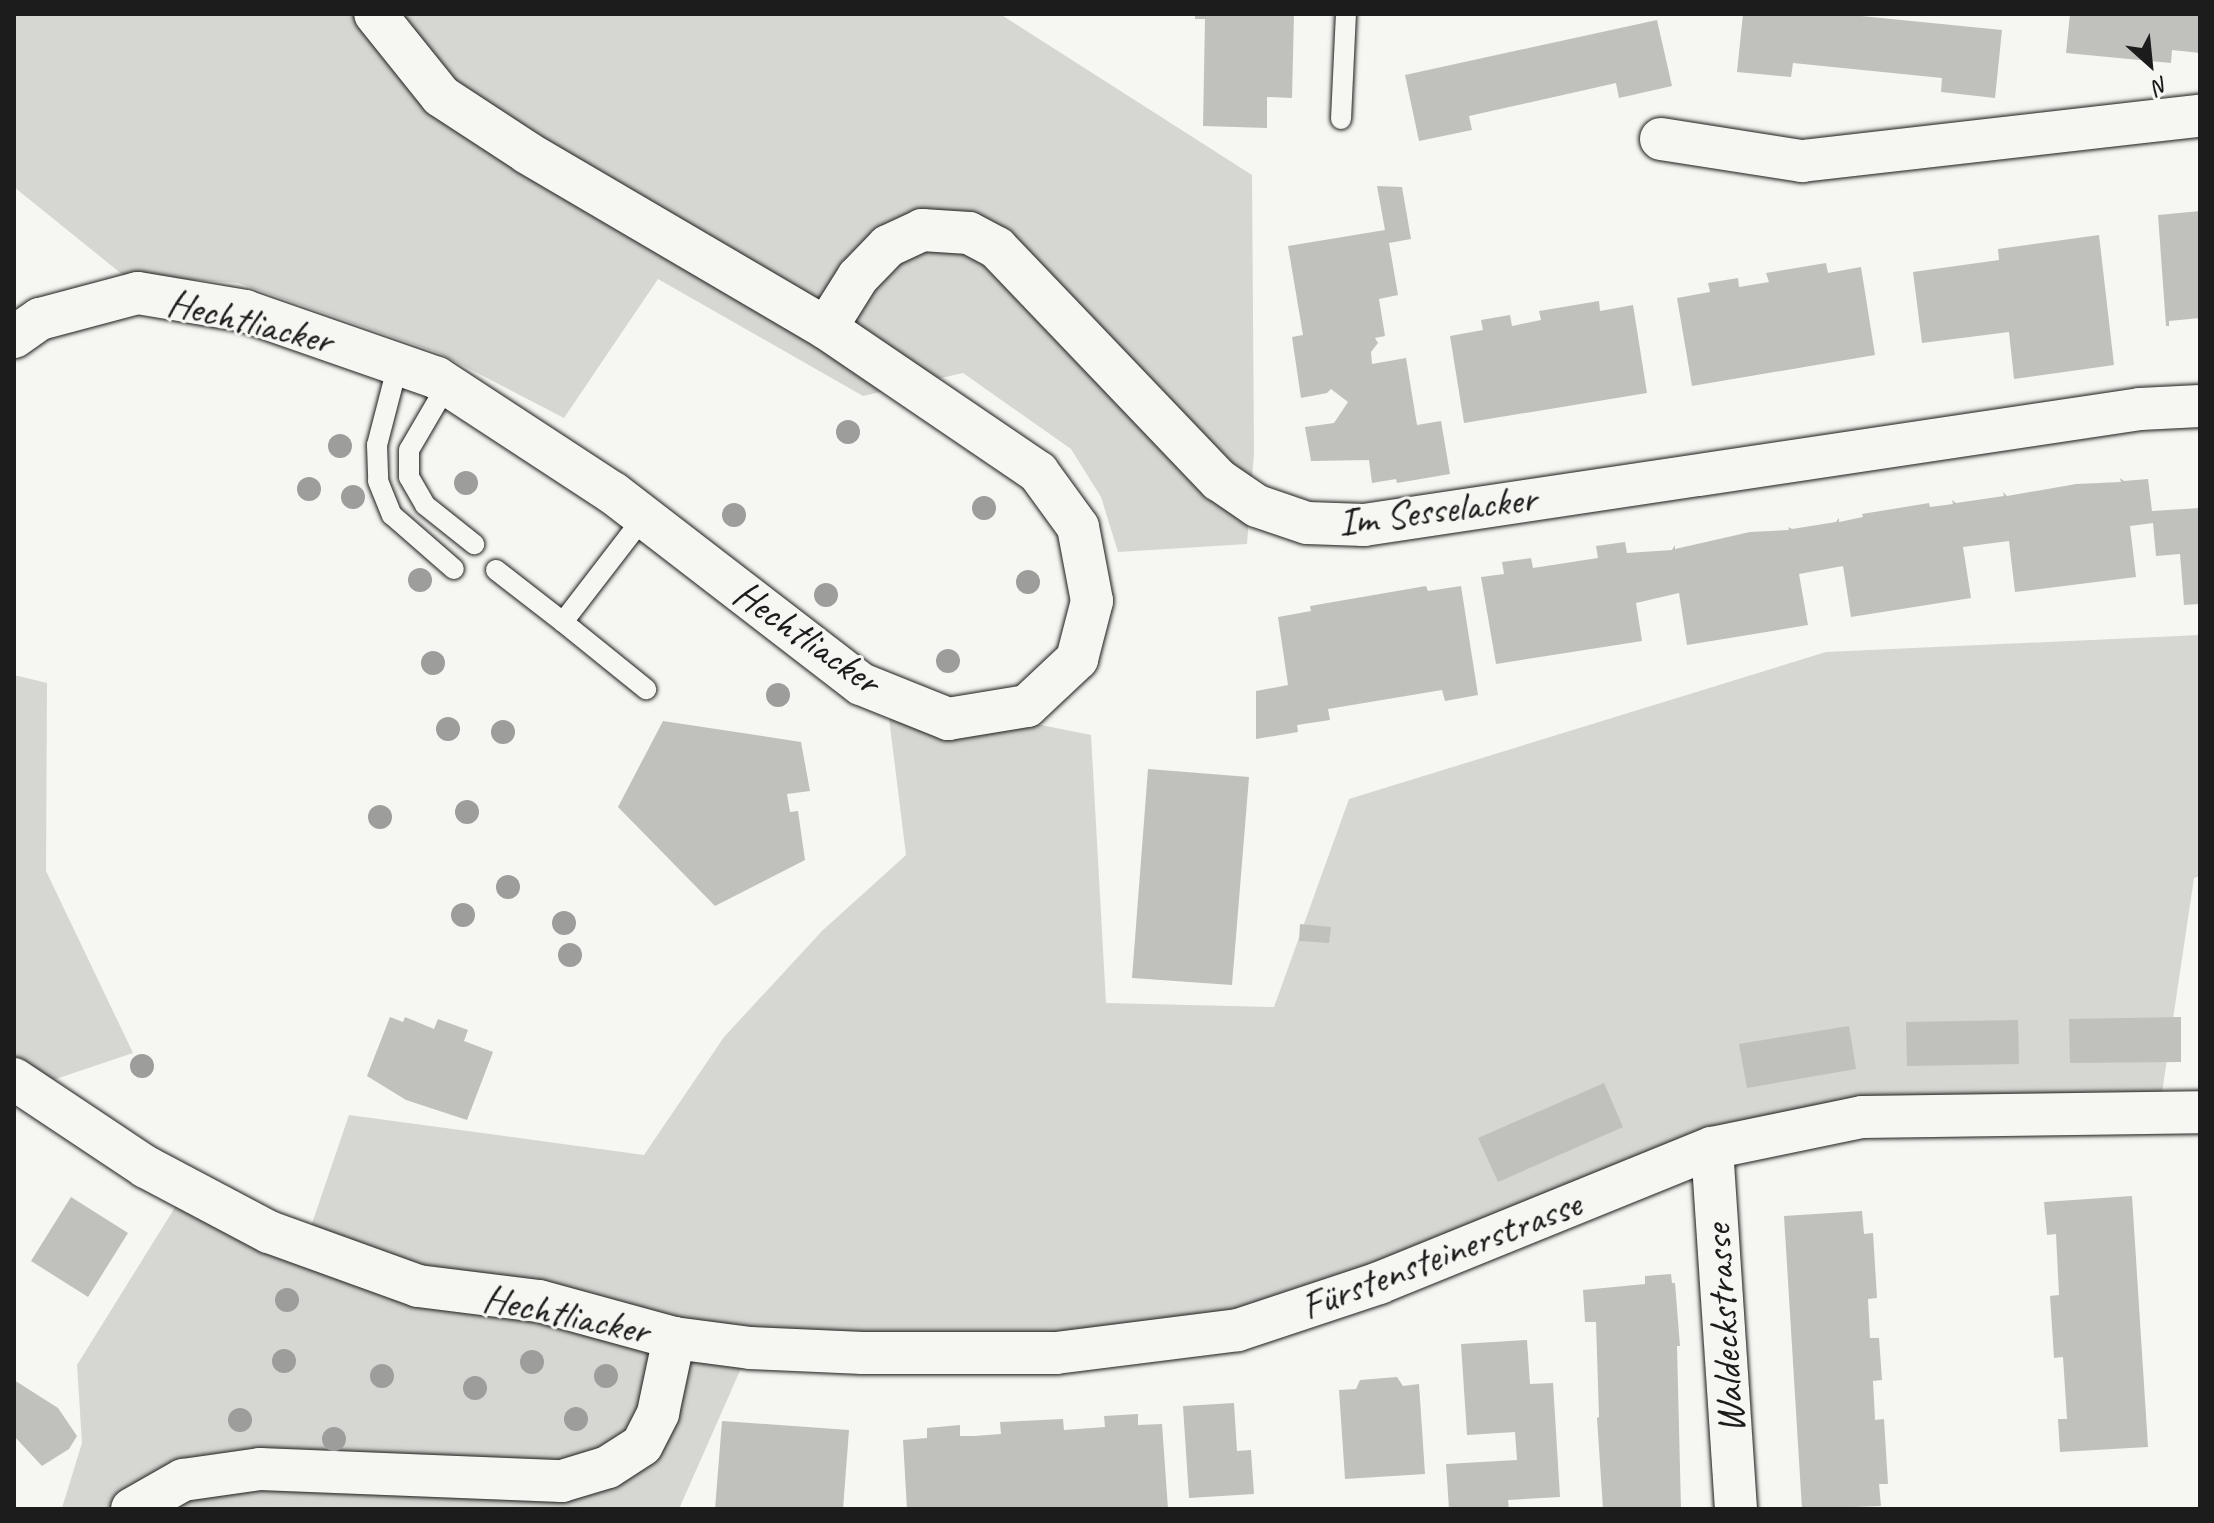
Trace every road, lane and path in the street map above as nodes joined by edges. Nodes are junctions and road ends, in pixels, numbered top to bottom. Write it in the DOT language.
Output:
graph roads {
  1 [pos="375,14"];
  2 [pos="1346,14"];
  3 [pos="2200,116"];
  4 [pos="1341,119"];
  5 [pos="1661,139"];
  6 [pos="826,328"];
  7 [pos="14,337"];
  8 [pos="398,364"];
  9 [pos="447,385"];
  10 [pos="2200,406"];
  11 [pos="644,517"];
  12 [pos="474,544"];
  13 [pos="454,569"];
  14 [pos="496,570"];
  15 [pos="563,622"];
  16 [pos="646,689"];
  17 [pos="14,1079"];
  18 [pos="2200,1112"];
  19 [pos="1712,1148"];
  20 [pos="674,1338"];
  21 [pos="132,1509"];
  22 [pos="1736,1509"];
  1 -- 6 [label="street, Hechtliacker"];
  2 -- 4 [label="lane"];
  3 -- 5 [label="street"];
  6 -- 10 [label="street, Im Sesselacker"];
  6 -- 11 [label="street, Hechtliacker"];
  7 -- 8 [label="street, Hechtliacker"];
  8 -- 9 [label="street, Hechtliacker"];
  8 -- 13 [label="lane"];
  9 -- 11 [label="street, Hechtliacker"];
  9 -- 12 [label="lane"];
  11 -- 15 [label="lane"];
  14 -- 15 [label="lane"];
  15 -- 16 [label="lane"];
  17 -- 20 [label="street, Hechtliacker"];
  18 -- 19 [label="street, Fürstensteinerstrasse"];
  19 -- 20 [label="street, Fürstensteinerstrasse"];
  19 -- 22 [label="street, Waldeckstrasse"];
  20 -- 21 [label="street, Hechtliacker"];
}
